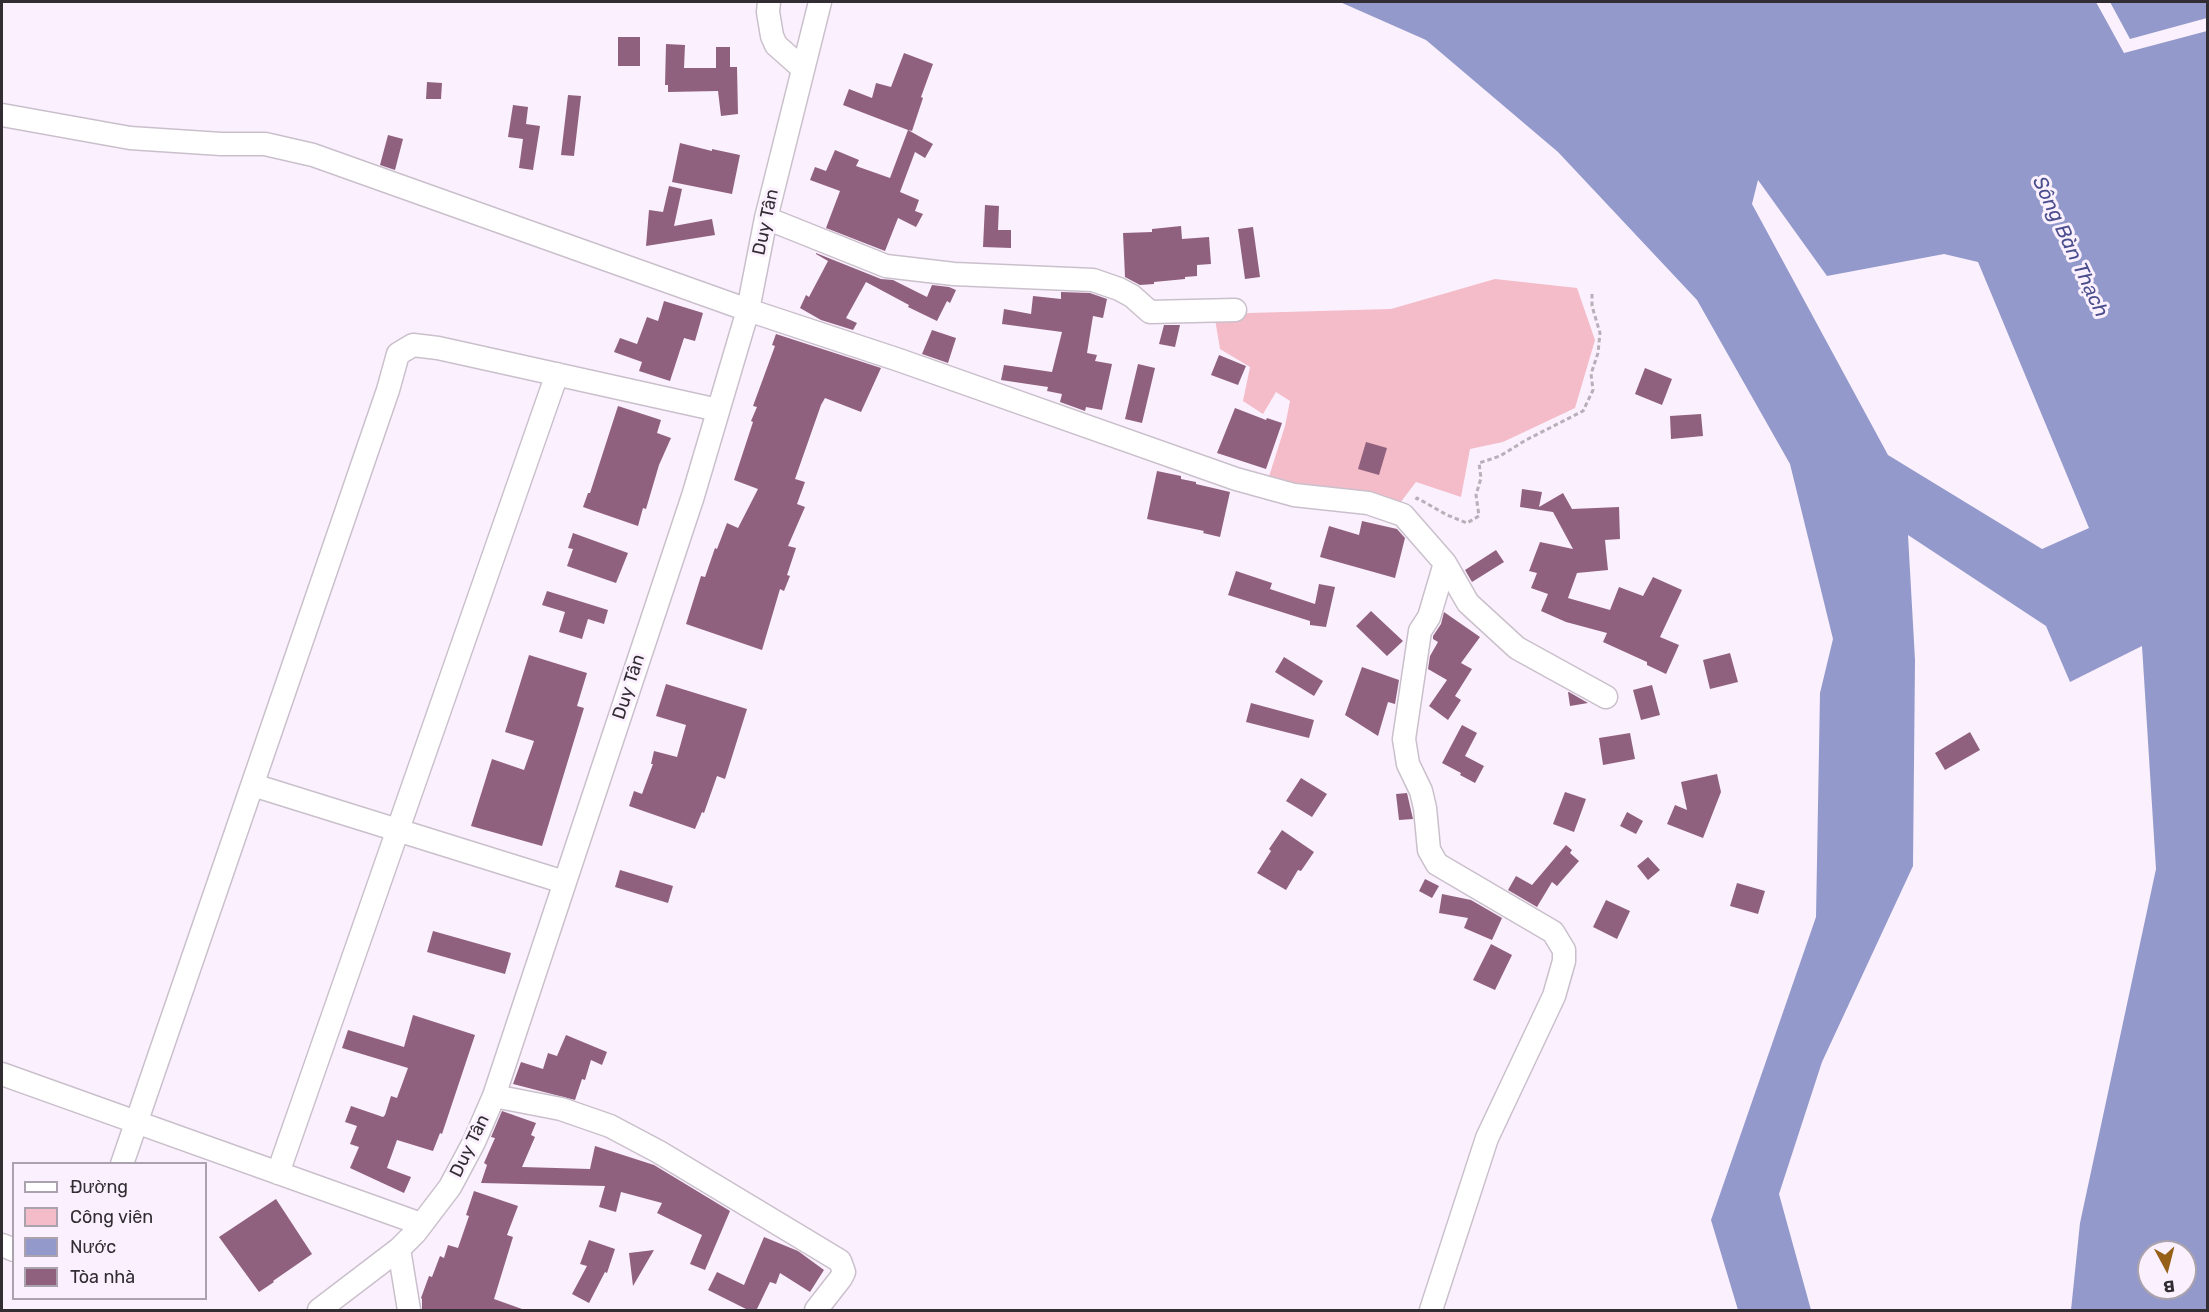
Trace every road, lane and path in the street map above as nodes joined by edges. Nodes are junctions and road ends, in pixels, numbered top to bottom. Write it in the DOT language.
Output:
graph roads {
  1 [pos="769,2"];
  2 [pos="820,2"];
  3 [pos="803,69"];
  4 [pos="2,115"];
  5 [pos="766,218"];
  6 [pos="1592,293"];
  7 [pos="748,310"];
  8 [pos="1235,310"];
  9 [pos="557,374"];
  10 [pos="718,410"];
  11 [pos="1403,514"];
  12 [pos="1444,562"];
  13 [pos="1606,697"];
  14 [pos="253,785"];
  15 [pos="399,831"];
  16 [pos="564,882"];
  17 [pos="2,1074"];
  18 [pos="494,1096"];
  19 [pos="137,1122"];
  20 [pos="123,1162"];
  21 [pos="278,1173"];
  22 [pos="422,1224"];
  23 [pos="399,1249"];
  24 [pos="319,1311"];
  25 [pos="409,1311"];
  26 [pos="816,1311"];
  27 [pos="1431,1311"];
  1 -- 3 [label="street"];
  2 -- 3 [label="street, Duy Tân"];
  3 -- 5 [label="street, Duy Tân"];
  4 -- 7 [label="street"];
  5 -- 7 [label="street, Duy Tân"];
  5 -- 8 [label="street"];
  6 -- 11 [label="path"];
  7 -- 10 [label="street, Duy Tân"];
  7 -- 11 [label="street"];
  9 -- 10 [label="street"];
  9 -- 14 [label="street"];
  9 -- 15 [label="street"];
  10 -- 16 [label="street, Duy Tân"];
  11 -- 12 [label="street"];
  12 -- 13 [label="street"];
  12 -- 27 [label="street"];
  14 -- 15 [label="street"];
  14 -- 19 [label="street"];
  15 -- 16 [label="street"];
  15 -- 21 [label="street"];
  16 -- 18 [label="street, Duy Tân"];
  17 -- 19 [label="street"];
  18 -- 22 [label="street, Duy Tân"];
  18 -- 26 [label="street"];
  19 -- 20 [label="street"];
  19 -- 21 [label="street"];
  21 -- 22 [label="street"];
  22 -- 23 [label="street, Duy Tân"];
  23 -- 24 [label="street, Duy Tân"];
  23 -- 25 [label="street"];
}
